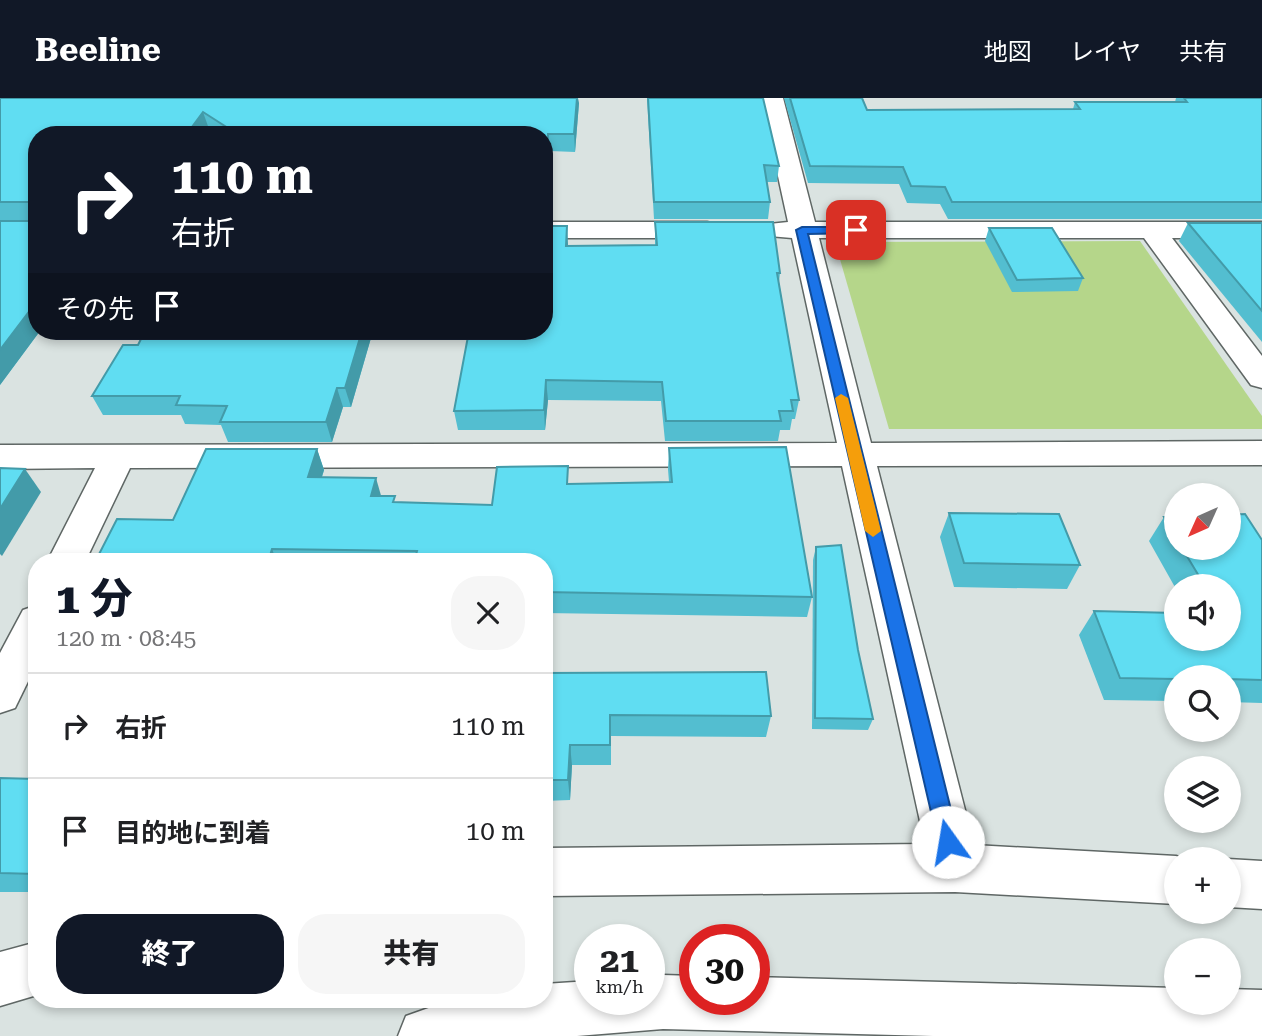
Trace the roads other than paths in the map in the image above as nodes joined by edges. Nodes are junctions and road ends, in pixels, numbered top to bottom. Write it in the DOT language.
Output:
graph roads {
  1 [pos="772,98"];
  2 [pos="553,230"];
  3 [pos="802,230"];
  4 [pos="1152,230"];
  5 [pos="1262,230"];
  6 [pos="1262,378"];
  7 [pos="1262,453"];
  8 [pos="855,455"];
  9 [pos="0,457"];
  10 [pos="118,457"];
  11 [pos="70,553"];
  12 [pos="28,639"];
  13 [pos="0,695"];
  14 [pos="955,868"];
  15 [pos="553,872"];
  16 [pos="1164,879"];
  17 [pos="1241,884"];
  18 [pos="1262,885"];
  19 [pos="28,971"];
  20 [pos="0,979"];
  21 [pos="1262,1017"];
  22 [pos="426,1036"];
  1 -- 3 [label="street"];
  2 -- 3 [label="street"];
  3 -- 4 [label="street"];
  3 -- 8 [label="street"];
  4 -- 5 [label="street"];
  4 -- 6 [label="street"];
  7 -- 8 [label="street"];
  8 -- 10 [label="street"];
  8 -- 14 [label="street"];
  9 -- 10 [label="street"];
  10 -- 11 [label="street"];
  12 -- 13 [label="street"];
  14 -- 15 [label="street"];
  14 -- 16 [label="street"];
  17 -- 18 [label="street"];
  19 -- 20 [label="street"];
  21 -- 22 [label="street"];
}
